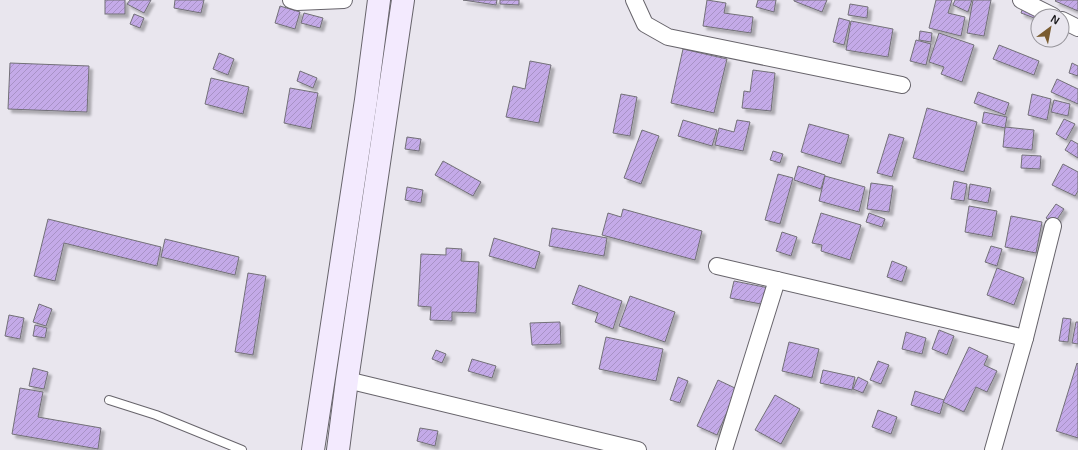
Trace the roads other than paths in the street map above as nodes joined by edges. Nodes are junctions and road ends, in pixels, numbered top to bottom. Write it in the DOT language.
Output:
graph roads {
  1 [pos="291,0"];
  2 [pos="344,0"];
  3 [pos="379,0"];
  4 [pos="403,0"];
  5 [pos="634,0"];
  6 [pos="1021,0"];
  7 [pos="1037,8"];
  8 [pos="902,85"];
  9 [pos="1054,226"];
  10 [pos="717,266"];
  11 [pos="777,280"];
  12 [pos="1025,338"];
  13 [pos="347,380"];
  14 [pos="109,400"];
  15 [pos="242,450"];
  16 [pos="313,450"];
  17 [pos="338,450"];
  18 [pos="638,450"];
  19 [pos="724,450"];
  20 [pos="993,450"];
  1 -- 2 [label="street"];
  3 -- 16 [label="street"];
  4 -- 13 [label="street"];
  5 -- 8 [label="street"];
  6 -- 7 [label="street"];
  9 -- 12 [label="street"];
  10 -- 11 [label="street"];
  11 -- 12 [label="street"];
  11 -- 19 [label="street"];
  12 -- 20 [label="street"];
  13 -- 17 [label="street"];
  13 -- 18 [label="street"];
  14 -- 15 [label="lane"];
}
